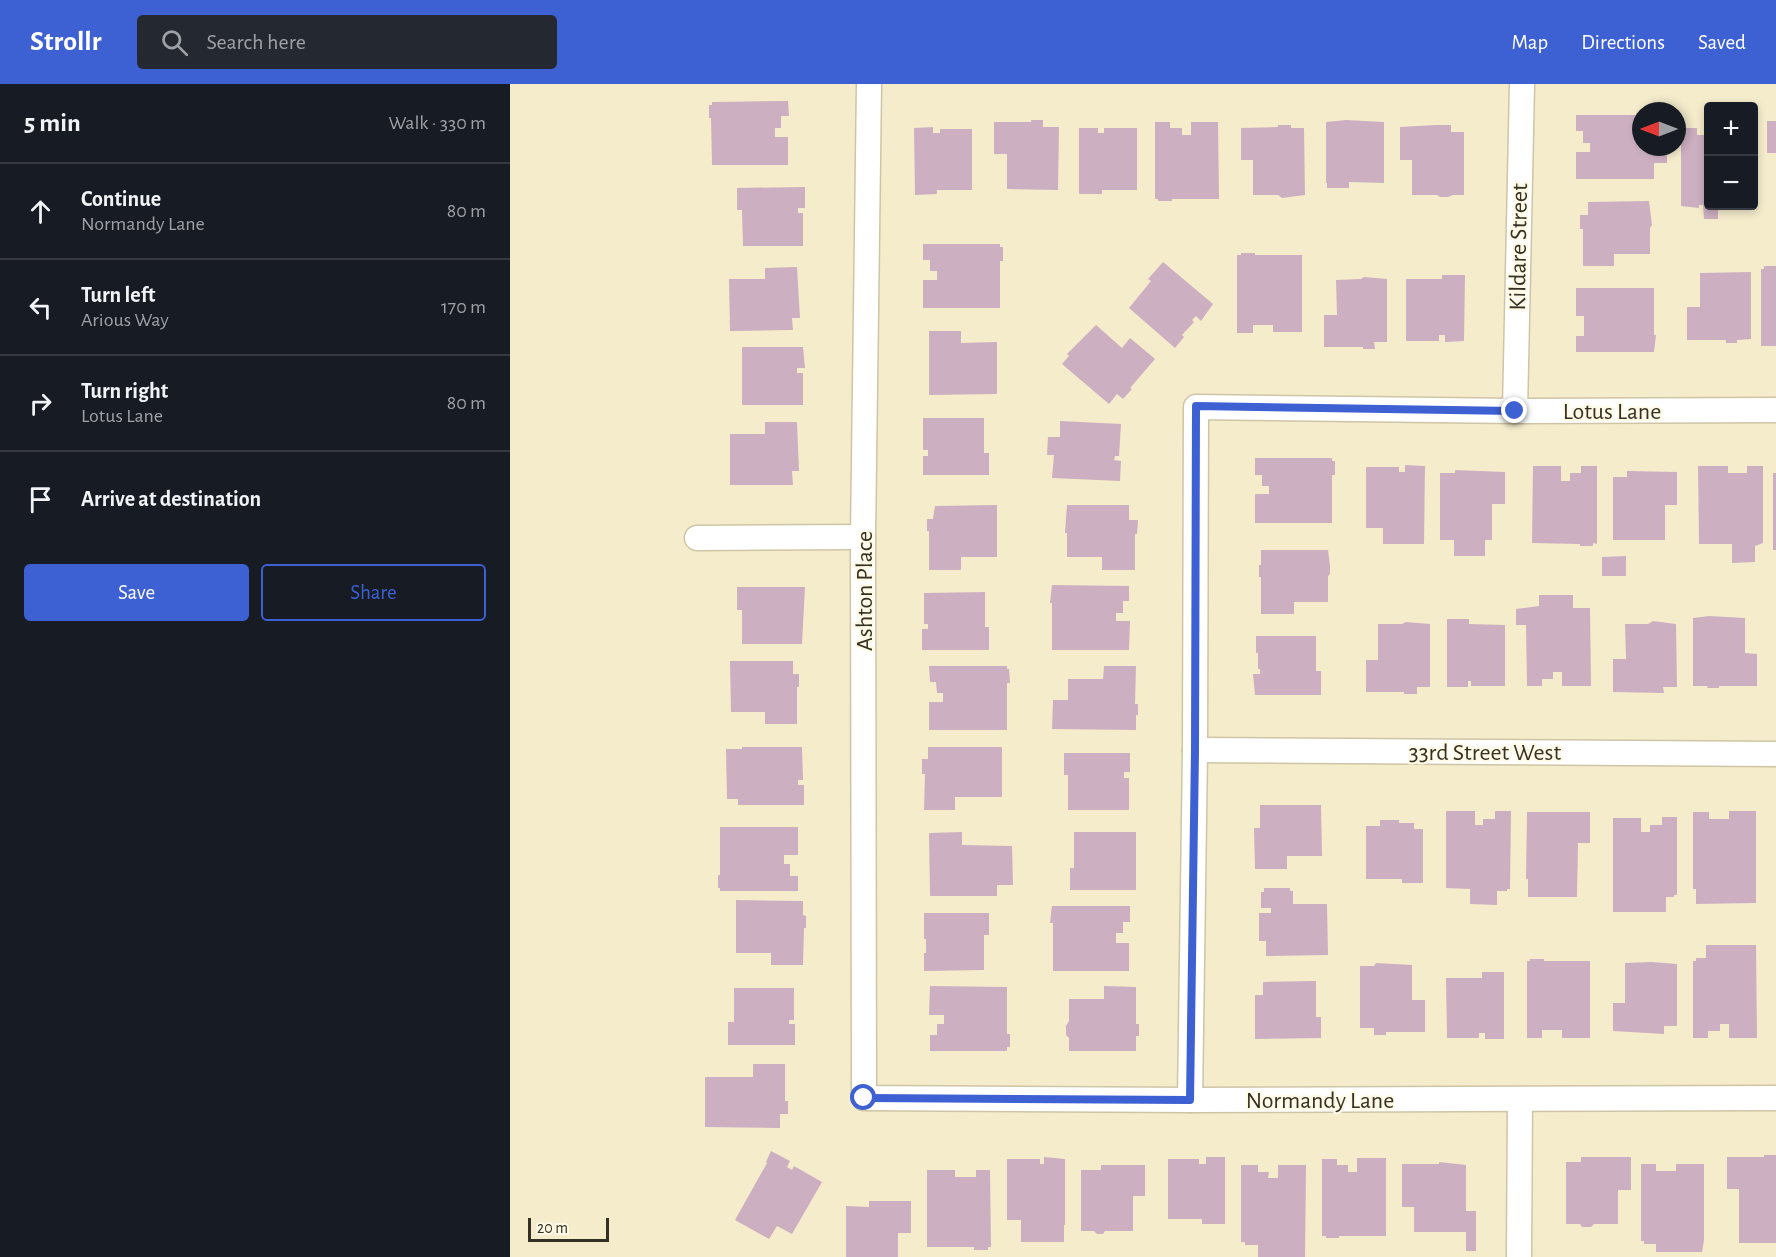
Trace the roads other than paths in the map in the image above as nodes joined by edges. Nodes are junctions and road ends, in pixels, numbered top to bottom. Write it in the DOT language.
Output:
graph roads {
  1 [pos="868,84"];
  2 [pos="1522,84"];
  3 [pos="1776,410"];
  4 [pos="1515,411"];
  5 [pos="863,537"];
  6 [pos="697,538"];
  7 [pos="1195,750"];
  8 [pos="1776,754"];
  9 [pos="864,1098"];
  10 [pos="1776,1098"];
  11 [pos="1190,1100"];
  12 [pos="1520,1100"];
  13 [pos="1519,1257"];
  1 -- 5 [label="street, Ashton Place"];
  2 -- 4 [label="street, Kildare Street"];
  3 -- 4 [label="street, Lotus Lane"];
  4 -- 7 [label="street, Lotus Lane"];
  5 -- 6 [label="street"];
  5 -- 9 [label="street, Ashton Place"];
  7 -- 8 [label="street, 33rd Street West"];
  7 -- 11 [label="street"];
  9 -- 11 [label="street, Normandy Lane"];
  10 -- 12 [label="street, Normandy Lane"];
  11 -- 12 [label="street, Normandy Lane"];
  12 -- 13 [label="street"];
}
